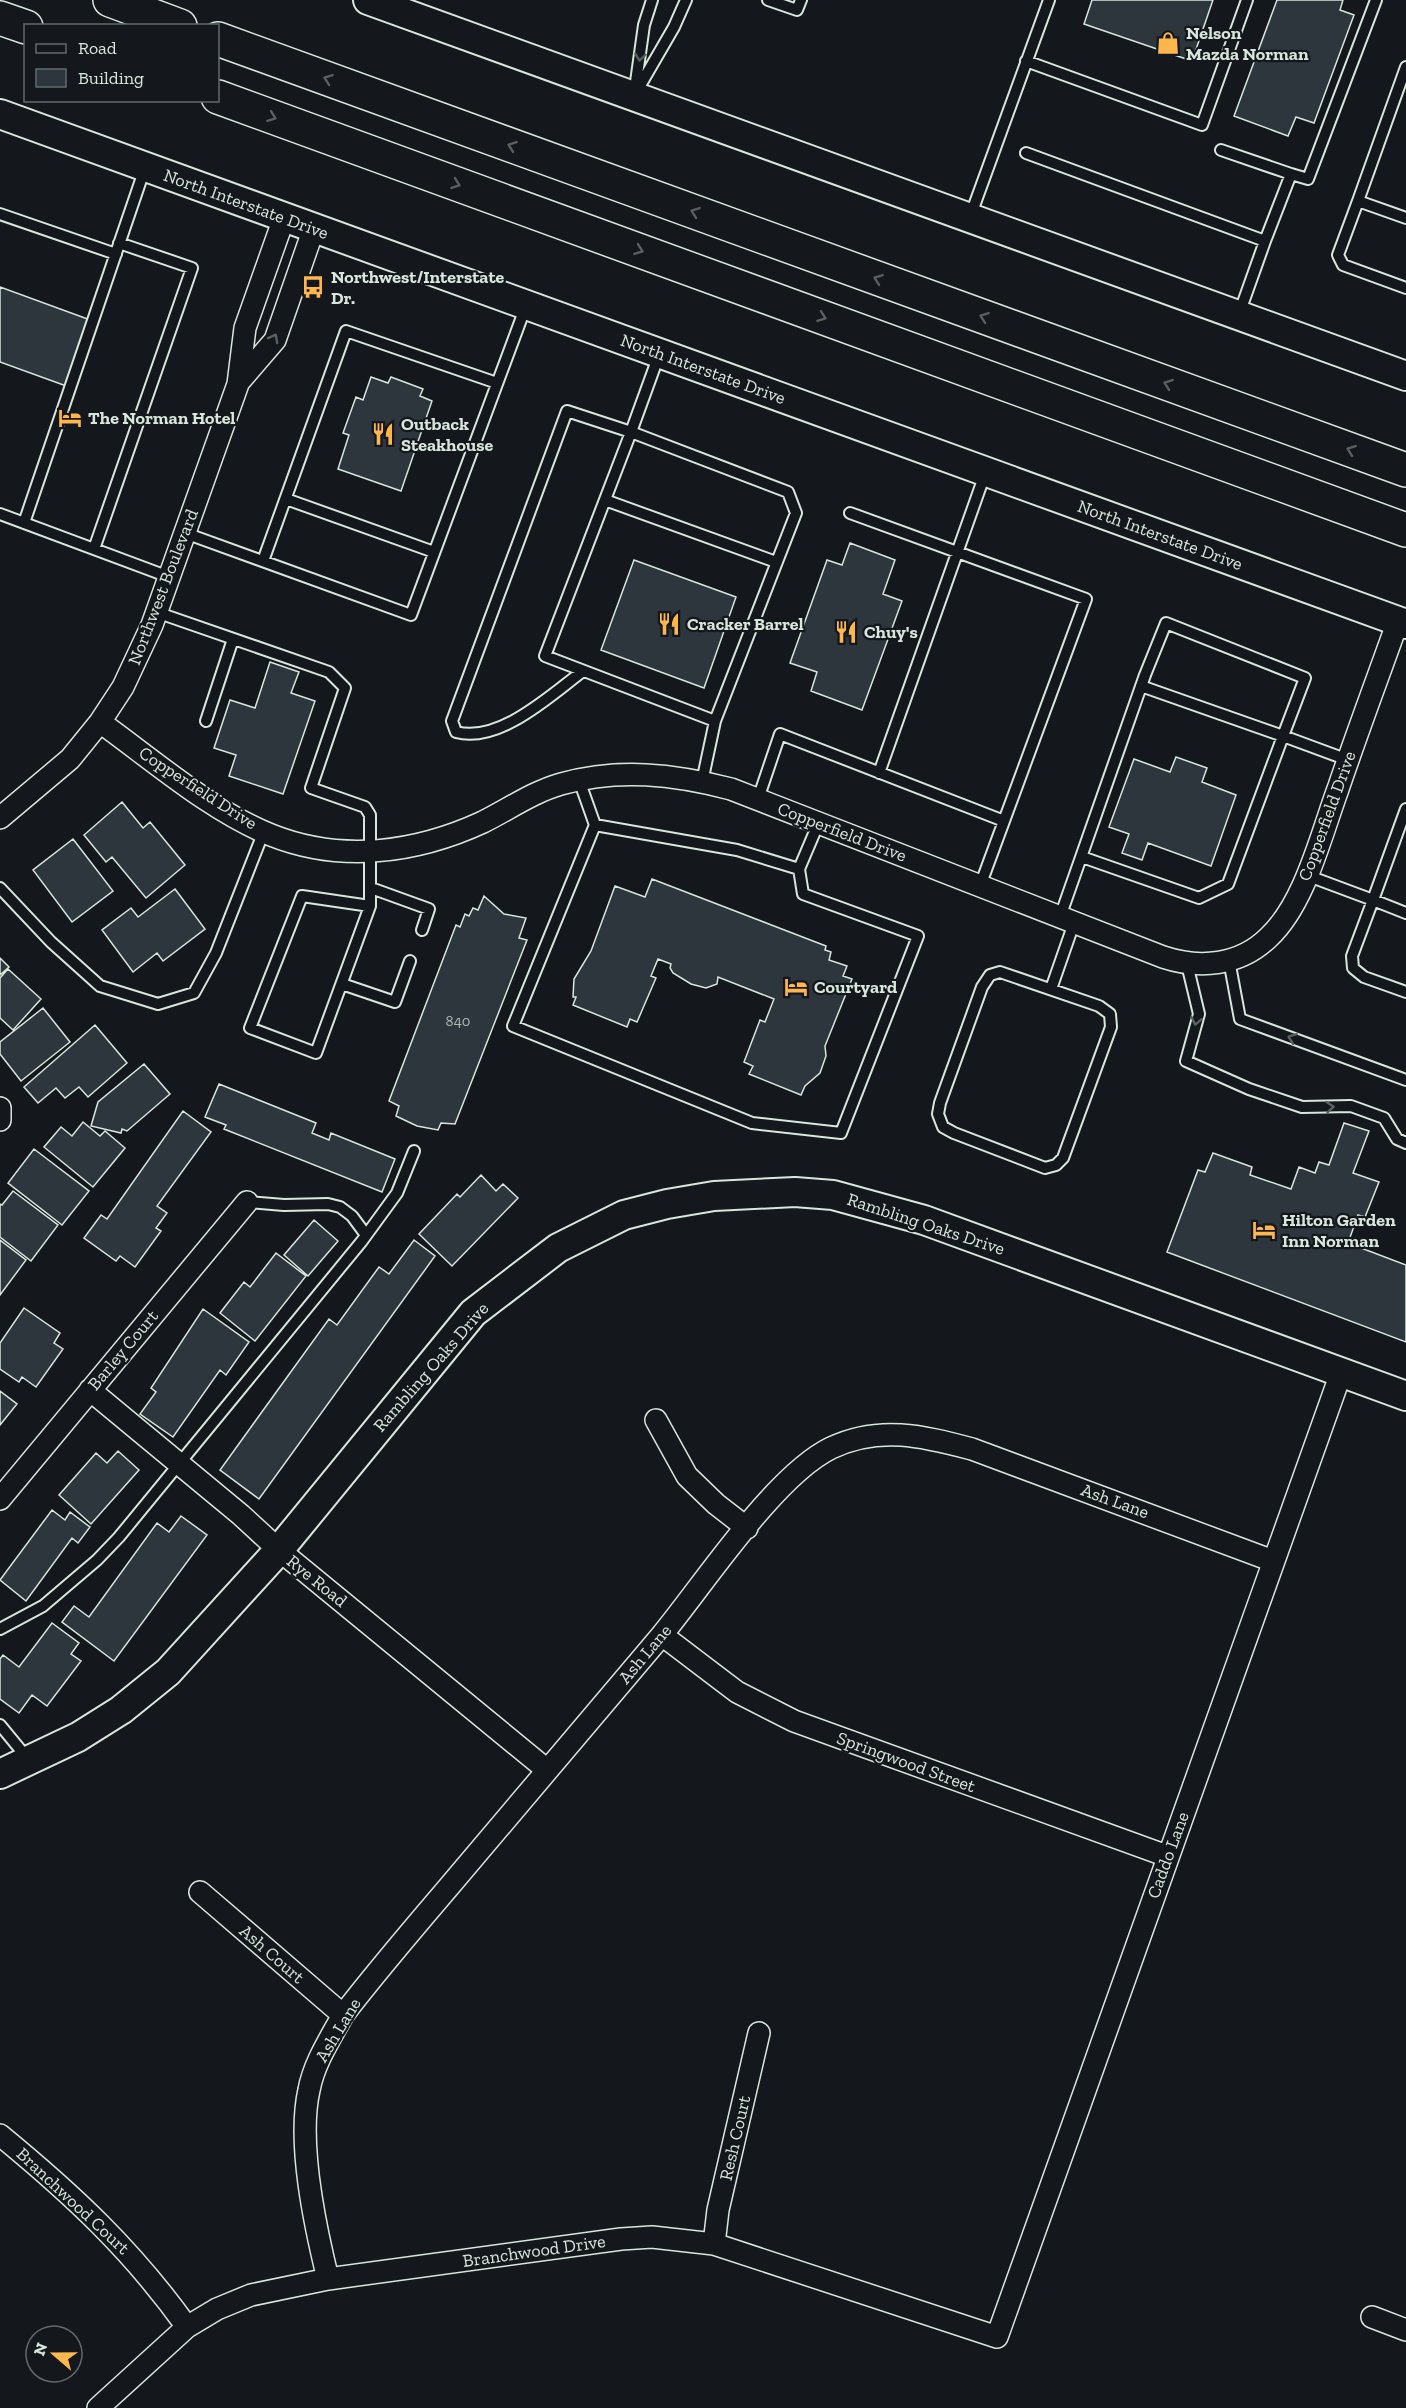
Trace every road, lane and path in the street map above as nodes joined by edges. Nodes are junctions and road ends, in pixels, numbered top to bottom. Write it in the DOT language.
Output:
graph roads {
  1 [pos="110,0"];
  2 [pos="368,0"];
  3 [pos="652,0"];
  4 [pos="686,0"];
  5 [pos="768,0"];
  6 [pos="801,0"];
  7 [pos="1049,0"];
  8 [pos="1247,0"];
  9 [pos="1376,0"];
  10 [pos="0,18"];
  11 [pos="175,24"];
  12 [pos="0,25"];
  13 [pos="24,28"];
  14 [pos="24,29"];
  15 [pos="219,39"];
  16 [pos="1026,62"];
  17 [pos="1406,67"];
  18 [pos="634,96"];
  19 [pos="219,97"];
  20 [pos="0,114"];
  21 [pos="1221,150"];
  22 [pos="1026,153"];
  23 [pos="145,167"];
  24 [pos="1291,174"];
  25 [pos="1358,201"];
  26 [pos="0,214"];
  27 [pos="970,217"];
  28 [pos="284,218"];
  29 [pos="1406,218"];
  30 [pos="314,228"];
  31 [pos="1265,241"];
  32 [pos="118,248"];
  33 [pos="1406,288"];
  34 [pos="526,305"];
  35 [pos="1239,315"];
  36 [pos="660,354"];
  37 [pos="1406,376"];
  38 [pos="497,383"];
  39 [pos="238,384"];
  40 [pos="631,432"];
  41 [pos="1406,470"];
  42 [pos="986,472"];
  43 [pos="286,499"];
  44 [pos="605,500"];
  45 [pos="850,513"];
  46 [pos="0,514"];
  47 [pos="24,523"];
  48 [pos="1406,530"];
  49 [pos="185,532"];
  50 [pos="94,549"];
  51 [pos="434,552"];
  52 [pos="958,552"];
  53 [pos="264,561"];
  54 [pos="776,562"];
  55 [pos="169,577"];
  56 [pos="156,612"];
  57 [pos="1402,622"];
  58 [pos="233,639"];
  59 [pos="584,671"];
  60 [pos="1141,686"];
  61 [pos="715,721"];
  62 [pos="100,722"];
  63 [pos="206,722"];
  64 [pos="1283,736"];
  65 [pos="1348,760"];
  66 [pos="879,773"];
  67 [pos="579,780"];
  68 [pos="702,782"];
  69 [pos="758,799"];
  70 [pos="1406,809"];
  71 [pos="0,818"];
  72 [pos="1004,821"];
  73 [pos="819,822"];
  74 [pos="595,825"];
  75 [pos="264,831"];
  76 [pos="372,851"];
  77 [pos="1082,857"];
  78 [pos="799,869"];
  79 [pos="1306,875"];
  80 [pos="980,886"];
  81 [pos="0,888"];
  82 [pos="371,888"];
  83 [pos="1373,900"];
  84 [pos="370,906"];
  85 [pos="1406,913"];
  86 [pos="1067,920"];
  87 [pos="422,930"];
  88 [pos="1229,960"];
  89 [pos="410,961"];
  90 [pos="1187,964"];
  91 [pos="342,984"];
  92 [pos="1051,989"];
  93 [pos="1406,992"];
  94 [pos="1406,1080"];
  95 [pos="0,1108"];
  96 [pos="0,1120"];
  97 [pos="1406,1143"];
  98 [pos="414,1151"];
  99 [pos="247,1202"];
  100 [pos="366,1235"];
  101 [pos="1341,1373"];
  102 [pos="90,1390"];
  103 [pos="1406,1396"];
  104 [pos="656,1420"];
  105 [pos="179,1463"];
  106 [pos="0,1499"];
  107 [pos="747,1528"];
  108 [pos="279,1550"];
  109 [pos="1274,1561"];
  110 [pos="0,1629"];
  111 [pos="662,1635"];
  112 [pos="0,1725"];
  113 [pos="30,1762"];
  114 [pos="547,1770"];
  115 [pos="0,1774"];
  116 [pos="1167,1856"];
  117 [pos="200,1892"];
  118 [pos="344,2015"];
  119 [pos="759,2033"];
  120 [pos="0,2135"];
  121 [pos="714,2244"];
  122 [pos="328,2280"];
  123 [pos="1372,2317"];
  124 [pos="187,2327"];
  125 [pos="1406,2330"];
  126 [pos="997,2337"];
  127 [pos="98,2408"];
  1 -- 11 [label="highway"];
  2 -- 18 [label="main road"];
  3 -- 18 [label="lane, one-way"];
  4 -- 18 [label="lane"];
  5 -- 6 [label="lane"];
  7 -- 16 [label="lane"];
  8 -- 16 [label="lane"];
  9 -- 24 [label="lane"];
  10 -- 13 [label="highway"];
  12 -- 14 [label="highway"];
  41 -- 15 [label="highway, one-way"];
  16 -- 27 [label="lane"];
  17 -- 25 [label="lane"];
  18 -- 27 [label="main road"];
  19 -- 48 [label="highway, one-way"];
  20 -- 23 [label="main road, North Interstate Drive"];
  21 -- 24 [label="lane"];
  22 -- 31 [label="lane"];
  23 -- 28 [label="main road, North Interstate Drive"];
  23 -- 32 [label="lane"];
  24 -- 31 [label="lane"];
  25 -- 29 [label="lane"];
  25 -- 33 [label="lane"];
  26 -- 32 [label="lane"];
  27 -- 35 [label="main road"];
  28 -- 30 [label="main road, North Interstate Drive"];
  28 -- 39 [label="street, Northwest Boulevard"];
  30 -- 34 [label="main road, North Interstate Drive"];
  39 -- 30 [label="street, Northwest Boulevard, one-way"];
  31 -- 35 [label="lane"];
  32 -- 47 [label="lane"];
  32 -- 50 [label="lane"];
  34 -- 36 [label="main road, North Interstate Drive"];
  34 -- 38 [label="lane"];
  35 -- 37 [label="main road"];
  36 -- 40 [label="lane"];
  36 -- 42 [label="main road, North Interstate Drive"];
  38 -- 43 [label="lane"];
  38 -- 51 [label="lane"];
  39 -- 49 [label="street, Northwest Boulevard"];
  40 -- 44 [label="lane"];
  40 -- 54 [label="lane"];
  40 -- 59 [label="lane"];
  42 -- 52 [label="lane"];
  42 -- 57 [label="main road, North Interstate Drive"];
  43 -- 51 [label="lane"];
  43 -- 53 [label="lane"];
  44 -- 54 [label="lane"];
  44 -- 59 [label="lane"];
  45 -- 52 [label="lane"];
  46 -- 47 [label="lane"];
  47 -- 50 [label="lane"];
  49 -- 53 [label="lane"];
  49 -- 55 [label="street, Northwest Boulevard"];
  50 -- 55 [label="lane"];
  51 -- 53 [label="lane"];
  52 -- 66 [label="lane"];
  52 -- 72 [label="lane"];
  54 -- 61 [label="lane"];
  55 -- 56 [label="street, Northwest Boulevard"];
  56 -- 58 [label="lane"];
  56 -- 62 [label="street, Northwest Boulevard"];
  57 -- 65 [label="street, Copperfield Drive"];
  58 -- 63 [label="lane"];
  58 -- 76 [label="lane"];
  59 -- 61 [label="lane"];
  60 -- 64 [label="lane"];
  60 -- 64 [label="lane"];
  60 -- 77 [label="lane"];
  61 -- 68 [label="lane"];
  62 -- 71 [label="street, Northwest Boulevard"];
  62 -- 75 [label="street, Copperfield Drive"];
  64 -- 65 [label="lane"];
  64 -- 77 [label="lane"];
  65 -- 79 [label="street, Copperfield Drive"];
  66 -- 69 [label="lane"];
  66 -- 72 [label="lane"];
  67 -- 68 [label="street, Copperfield Drive"];
  67 -- 74 [label="lane"];
  67 -- 76 [label="street, Copperfield Drive"];
  68 -- 69 [label="street, Copperfield Drive"];
  69 -- 73 [label="street, Copperfield Drive"];
  70 -- 83 [label="lane"];
  72 -- 80 [label="lane"];
  73 -- 78 [label="lane"];
  73 -- 80 [label="street, Copperfield Drive"];
  74 -- 78 [label="lane"];
  74 -- 78 [label="lane"];
  75 -- 76 [label="street, Copperfield Drive"];
  75 -- 81 [label="lane"];
  76 -- 82 [label="lane"];
  77 -- 86 [label="lane"];
  79 -- 83 [label="lane"];
  79 -- 88 [label="street, Copperfield Drive"];
  80 -- 86 [label="street, Copperfield Drive"];
  82 -- 84 [label="lane"];
  82 -- 87 [label="lane"];
  83 -- 85 [label="lane"];
  83 -- 93 [label="lane"];
  84 -- 91 [label="lane"];
  84 -- 91 [label="lane"];
  86 -- 90 [label="street, Copperfield Drive"];
  86 -- 92 [label="lane"];
  88 -- 90 [label="street, Copperfield Drive"];
  94 -- 88 [label="lane, one-way"];
  89 -- 91 [label="lane"];
  90 -- 97 [label="lane, one-way"];
  92 -- 92 [label="lane"];
  95 -- 96 [label="street"];
  98 -- 100 [label="lane"];
  99 -- 100 [label="lane"];
  99 -- 102 [label="street, Barley Court"];
  100 -- 105 [label="lane"];
  101 -- 103 [label="main road, Rambling Oaks Drive"];
  101 -- 108 [label="main road, Rambling Oaks Drive"];
  101 -- 109 [label="street, Caddo Lane"];
  102 -- 105 [label="street, Rye Road"];
  102 -- 106 [label="street, Barley Court"];
  104 -- 107 [label="street"];
  105 -- 108 [label="street, Rye Road"];
  105 -- 110 [label="lane"];
  107 -- 109 [label="street, Ash Lane"];
  107 -- 111 [label="street, Ash Lane"];
  108 -- 113 [label="main road, Rambling Oaks Drive"];
  108 -- 114 [label="street, Rye Road"];
  109 -- 116 [label="street, Caddo Lane"];
  111 -- 114 [label="street, Ash Lane"];
  111 -- 116 [label="street, Springwood Street"];
  112 -- 113 [label="lane"];
  113 -- 115 [label="main road, Rambling Oaks Drive"];
  114 -- 118 [label="street, Ash Lane"];
  116 -- 126 [label="street, Caddo Lane"];
  117 -- 118 [label="street, Ash Court"];
  118 -- 122 [label="street, Ash Lane"];
  119 -- 121 [label="street, Resh Court"];
  120 -- 124 [label="street, Branchwood Court"];
  121 -- 122 [label="street, Branchwood Drive"];
  121 -- 126 [label="street, Branchwood Drive"];
  122 -- 124 [label="street, Branchwood Drive"];
  123 -- 125 [label="street"];
  124 -- 127 [label="street, Branchwood Drive"];
}
